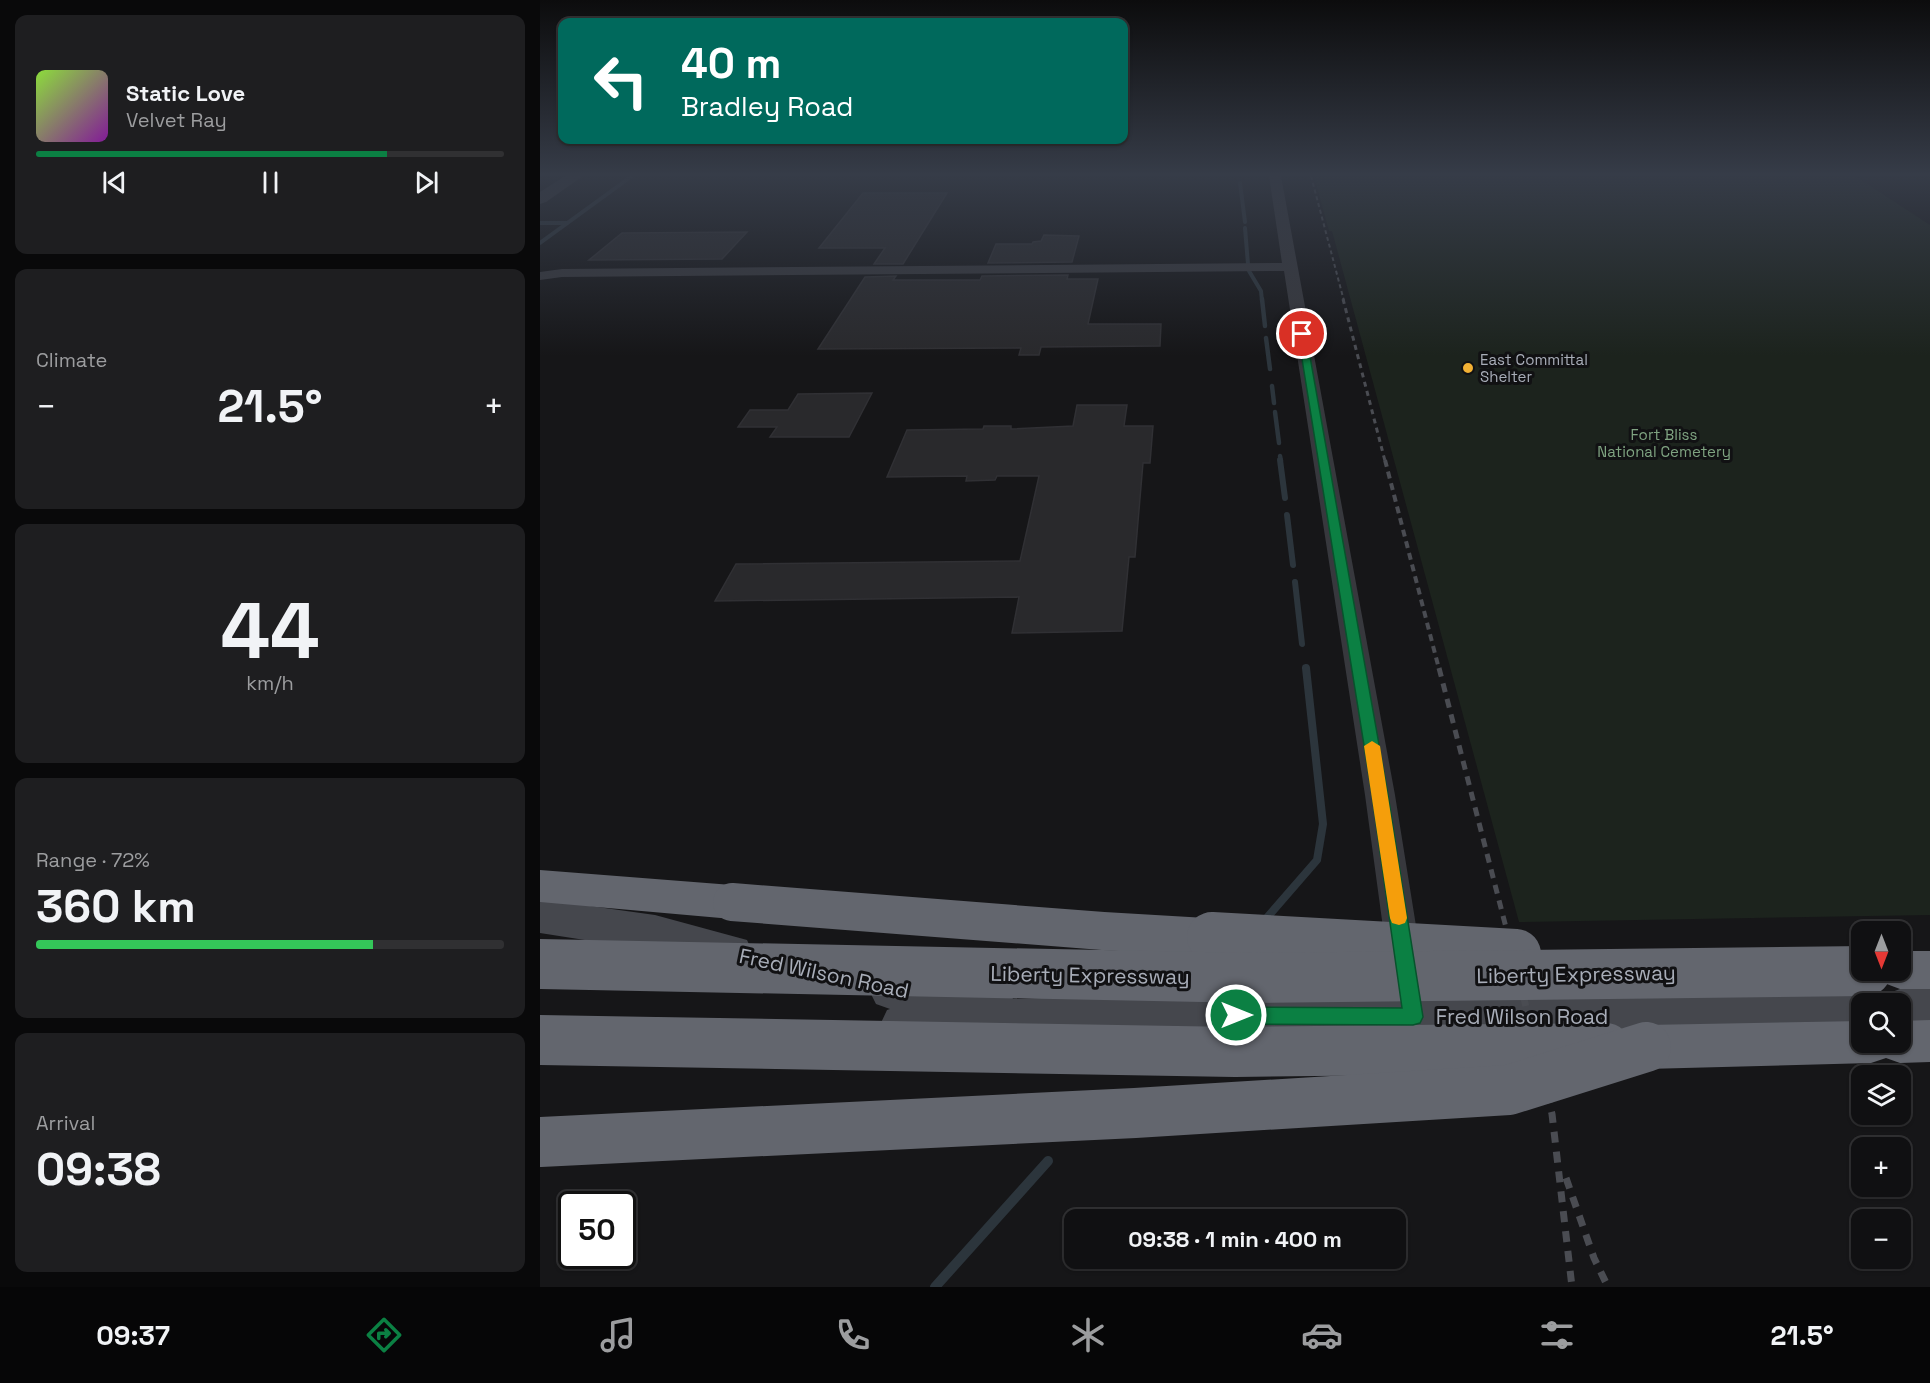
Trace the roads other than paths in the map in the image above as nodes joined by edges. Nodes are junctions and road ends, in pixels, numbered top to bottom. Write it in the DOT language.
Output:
graph roads {
  1 [pos="1285,236"];
  2 [pos="1290,267"];
  3 [pos="540,276"];
  4 [pos="540,886"];
  5 [pos="540,916"];
  6 [pos="540,964"];
  7 [pos="1851,970"];
  8 [pos="1911,970"];
  9 [pos="1930,970"];
  10 [pos="1851,971"];
  11 [pos="1930,1008"];
  12 [pos="1911,1009"];
  13 [pos="1851,1010"];
  14 [pos="1147,1014"];
  15 [pos="1413,1017"];
  16 [pos="540,1040"];
  17 [pos="1930,1041"];
  18 [pos="1851,1042"];
  19 [pos="1911,1042"];
  20 [pos="1646,1047"];
  21 [pos="540,1062"];
  22 [pos="540,1142"];
  1 -- 2 [label="street"];
  2 -- 3 [label="street"];
  2 -- 15 [label="street"];
  4 -- 7 [label="highway, bridge"];
  5 -- 14 [label="main road, Fred Wilson Road"];
  6 -- 10 [label="highway, Liberty Expressway, bridge"];
  8 -- 9 [label="highway"];
  11 -- 12 [label="main road"];
  13 -- 15 [label="main road, Fred Wilson Road"];
  14 -- 15 [label="main road, Fred Wilson Road"];
  14 -- 21 [label="main road, Fred Wilson Road"];
  16 -- 20 [label="highway, bridge"];
  17 -- 19 [label="highway"];
  18 -- 20 [label="highway"];
  20 -- 22 [label="highway, bridge"];
}
